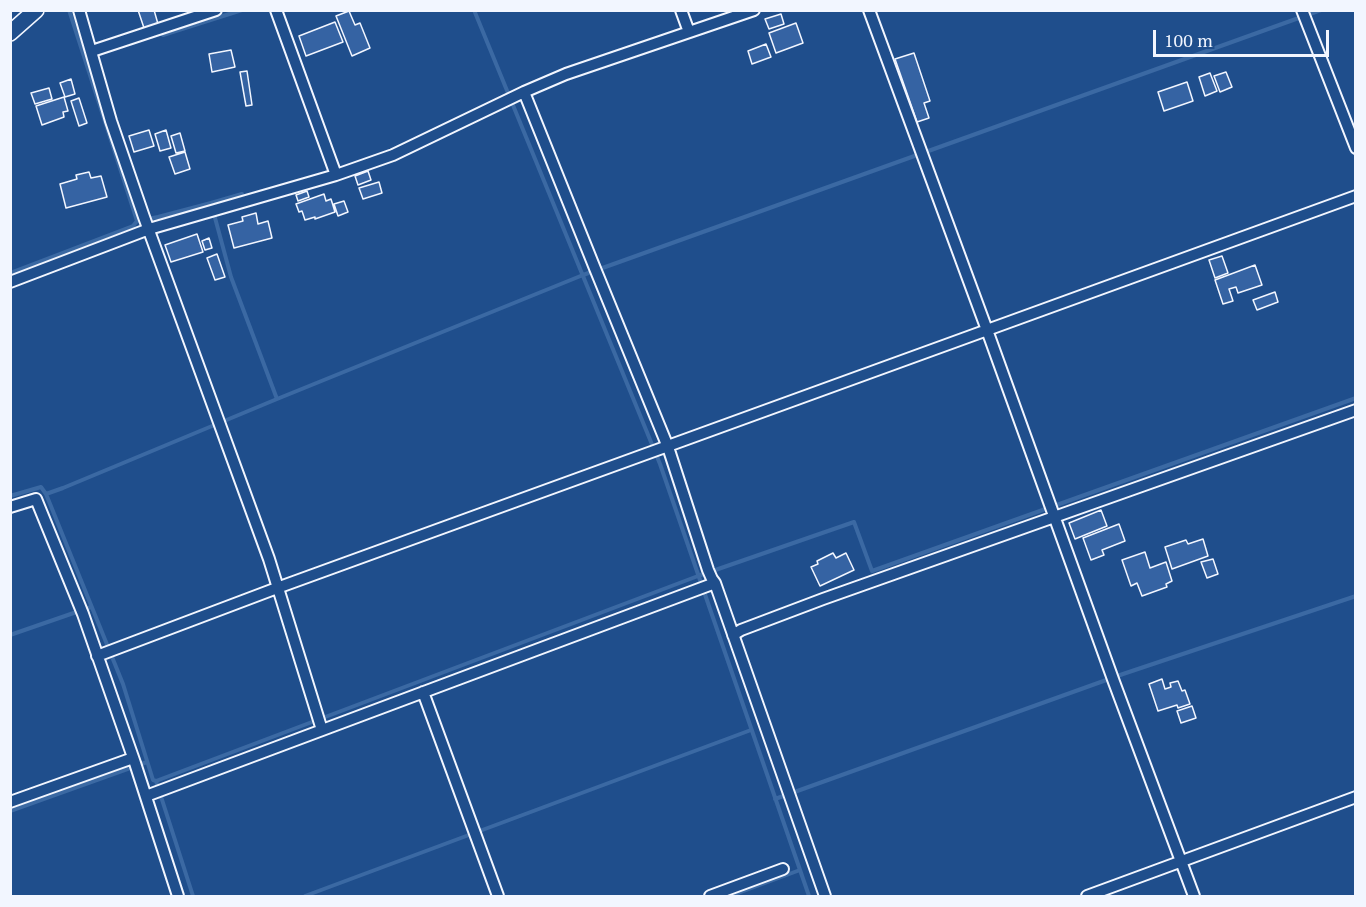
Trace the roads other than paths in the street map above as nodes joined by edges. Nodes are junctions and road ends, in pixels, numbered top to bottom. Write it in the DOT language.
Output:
graph roads {
  1 [pos="36,10"];
  2 [pos="79,10"];
  3 [pos="216,10"];
  4 [pos="276,10"];
  5 [pos="681,10"];
  6 [pos="754,10"];
  7 [pos="869,10"];
  8 [pos="1303,14"];
  9 [pos="689,32"];
  10 [pos="10,33"];
  11 [pos="92,51"];
  12 [pos="515,97"];
  13 [pos="1356,148"];
  14 [pos="336,175"];
  15 [pos="1356,196"];
  16 [pos="146,223"];
  17 [pos="10,282"];
  18 [pos="987,330"];
  19 [pos="1356,410"];
  20 [pos="659,450"];
  21 [pos="10,507"];
  22 [pos="1052,511"];
  23 [pos="708,581"];
  24 [pos="277,588"];
  25 [pos="733,635"];
  26 [pos="105,652"];
  27 [pos="423,692"];
  28 [pos="320,723"];
  29 [pos="135,763"];
  30 [pos="146,796"];
  31 [pos="1356,797"];
  32 [pos="10,802"];
  33 [pos="1181,862"];
  34 [pos="783,869"];
  35 [pos="178,897"];
  36 [pos="498,897"];
  37 [pos="710,897"];
  38 [pos="825,897"];
  39 [pos="1087,897"];
  40 [pos="1194,897"];
  1 -- 10 [label="main road"];
  2 -- 11 [label="street"];
  3 -- 11 [label="street"];
  4 -- 14 [label="street"];
  5 -- 9 [label="street"];
  6 -- 9 [label="street"];
  7 -- 18 [label="street"];
  8 -- 13 [label="street"];
  9 -- 12 [label="street"];
  11 -- 16 [label="street"];
  12 -- 14 [label="street"];
  12 -- 20 [label="street"];
  14 -- 16 [label="street"];
  15 -- 18 [label="street"];
  16 -- 17 [label="street"];
  16 -- 24 [label="street"];
  18 -- 20 [label="street"];
  18 -- 22 [label="street"];
  19 -- 22 [label="street"];
  20 -- 23 [label="street"];
  20 -- 24 [label="street"];
  21 -- 26 [label="street"];
  22 -- 25 [label="street"];
  22 -- 33 [label="street"];
  23 -- 25 [label="street"];
  23 -- 27 [label="street"];
  24 -- 26 [label="street"];
  24 -- 28 [label="street"];
  25 -- 38 [label="street"];
  26 -- 29 [label="street"];
  27 -- 28 [label="street"];
  27 -- 36 [label="street"];
  28 -- 30 [label="street"];
  29 -- 30 [label="street"];
  29 -- 32 [label="street"];
  30 -- 35 [label="street"];
  31 -- 33 [label="street"];
  33 -- 39 [label="street"];
  33 -- 40 [label="street"];
  34 -- 37 [label="street"];
}
